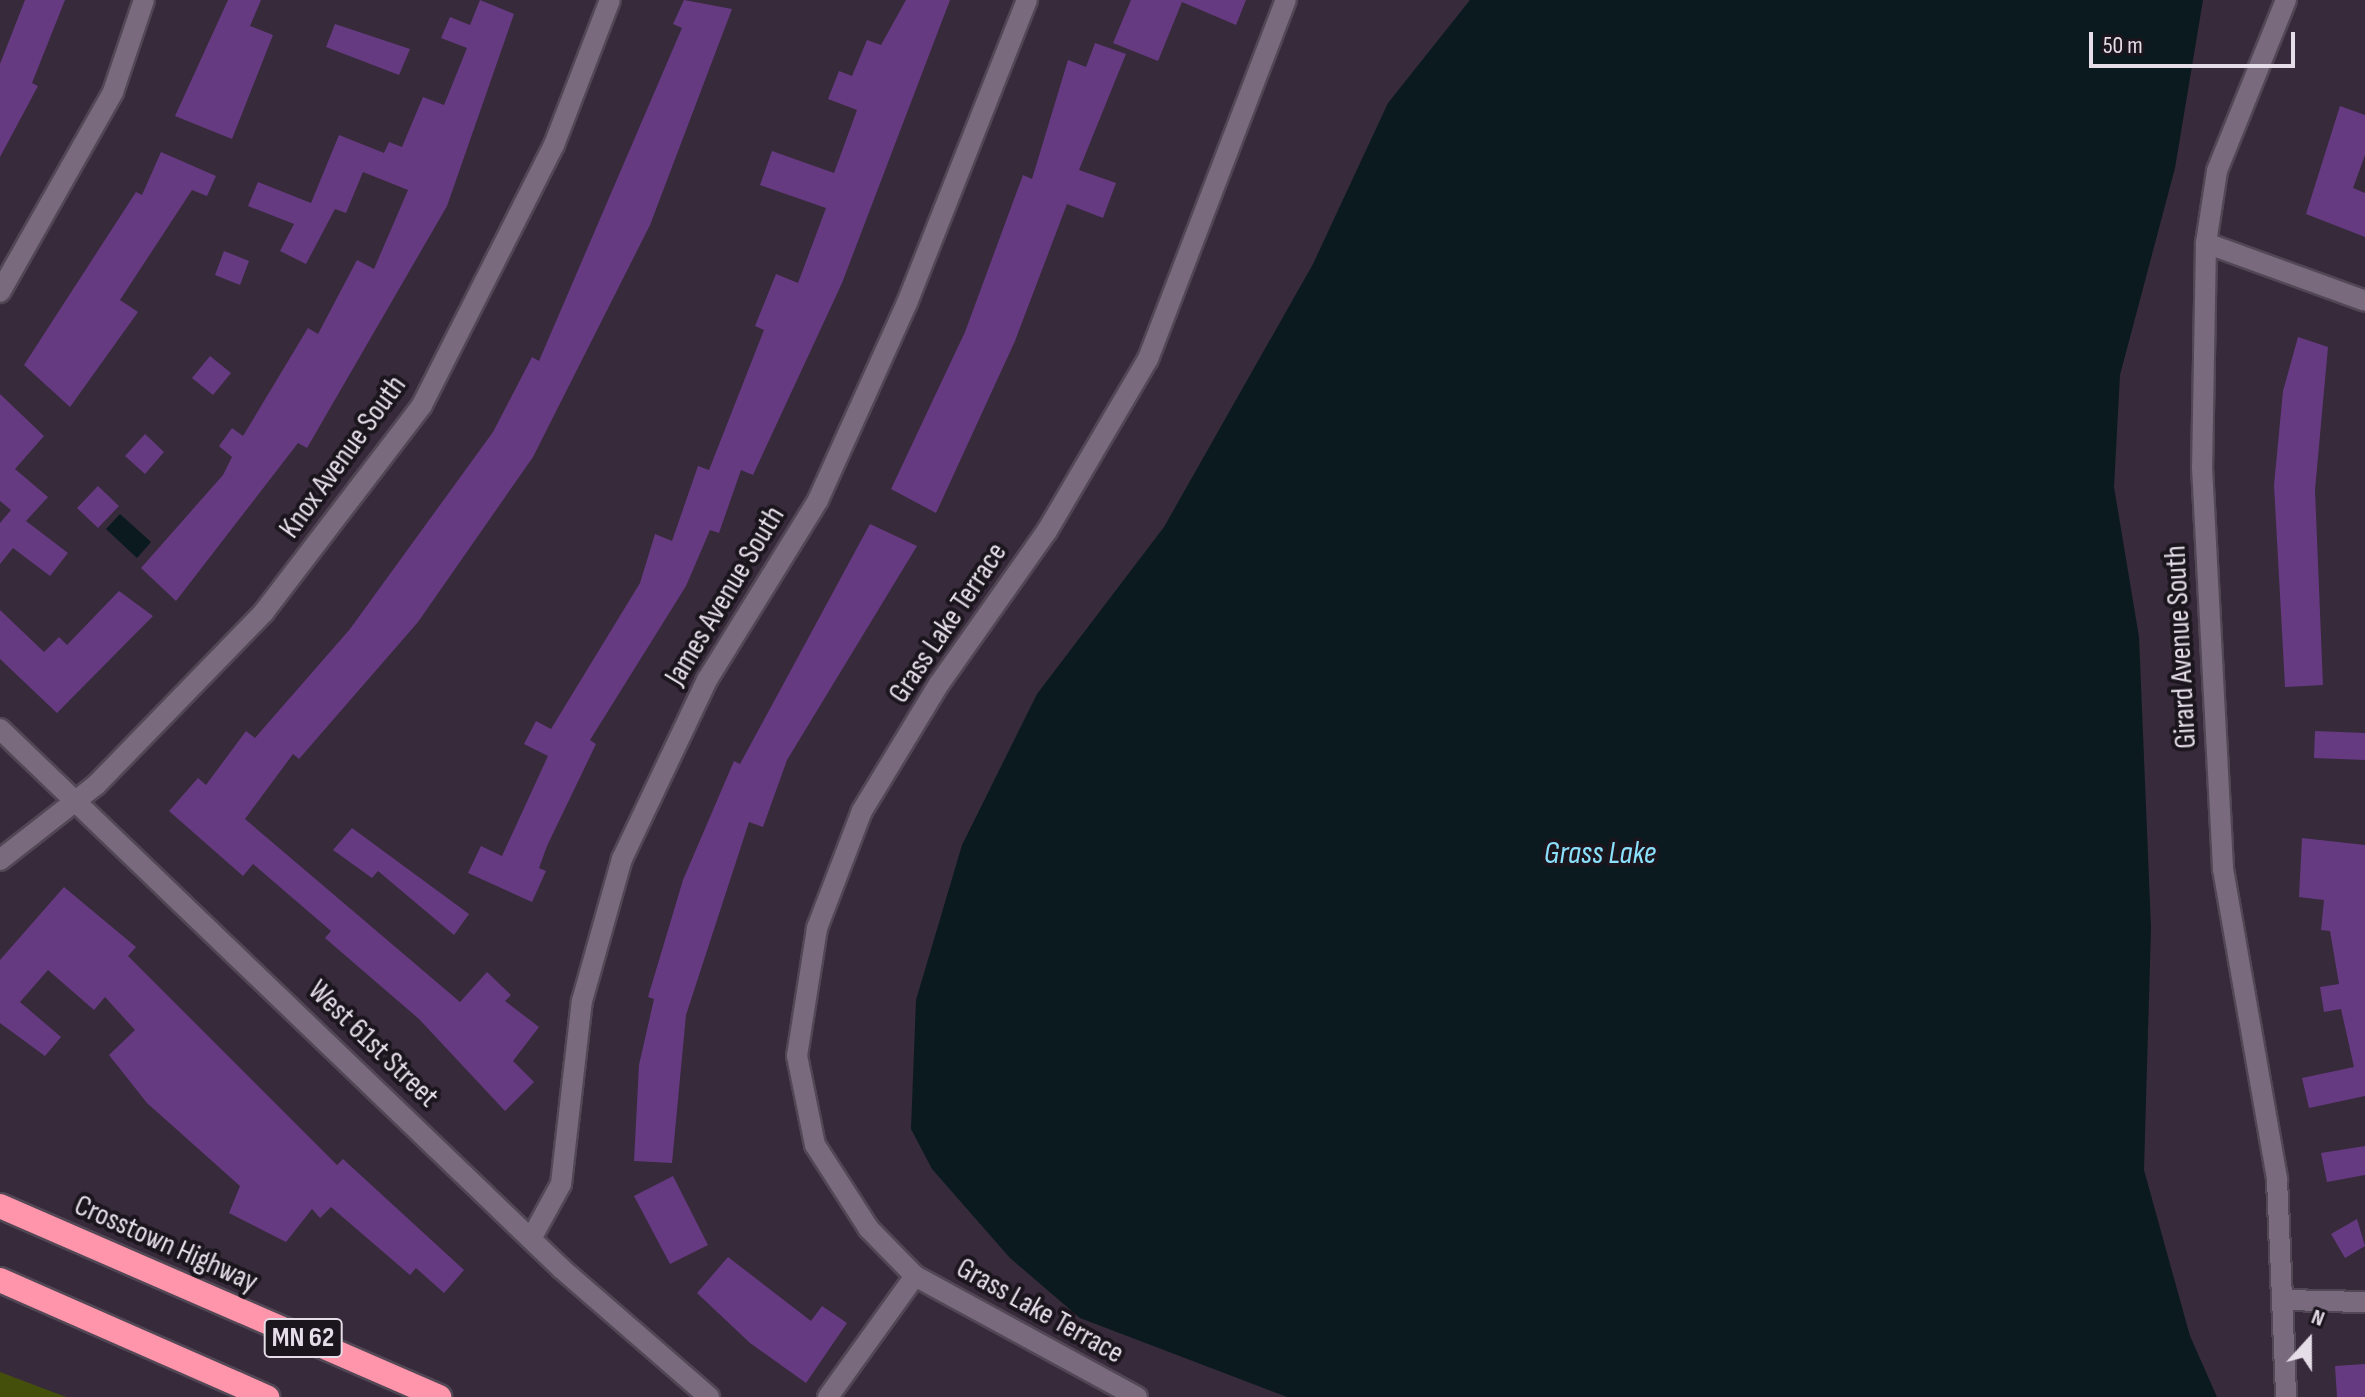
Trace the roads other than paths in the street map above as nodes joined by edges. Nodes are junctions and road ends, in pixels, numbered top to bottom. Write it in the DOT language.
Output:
graph roads {
  1 [pos="144,0"];
  2 [pos="610,0"];
  3 [pos="1027,0"];
  4 [pos="1286,0"];
  5 [pos="2286,0"];
  6 [pos="2206,243"];
  7 [pos="0,292"];
  8 [pos="2365,301"];
  9 [pos="0,729"];
  10 [pos="71,798"];
  11 [pos="0,860"];
  12 [pos="0,1206"];
  13 [pos="532,1237"];
  14 [pos="915,1276"];
  15 [pos="0,1280"];
  16 [pos="2286,1300"];
  17 [pos="2365,1302"];
  18 [pos="267,1397"];
  19 [pos="439,1397"];
  20 [pos="709,1397"];
  21 [pos="828,1397"];
  22 [pos="1137,1397"];
  23 [pos="2286,1397"];
  1 -- 7 [label="street"];
  2 -- 10 [label="street, Knox Avenue South"];
  3 -- 13 [label="street, James Avenue South"];
  4 -- 14 [label="street, Grass Lake Terrace"];
  5 -- 6 [label="street, Girard Avenue South"];
  6 -- 8 [label="street"];
  6 -- 16 [label="street, Girard Avenue South"];
  9 -- 10 [label="street, West 61st Street"];
  10 -- 11 [label="street, Knox Avenue South"];
  10 -- 13 [label="street, West 61st Street"];
  12 -- 19 [label="highway, Crosstown Highway / MN 62"];
  13 -- 20 [label="street, West 61st Street"];
  14 -- 21 [label="street, Grass Lake Terrace"];
  14 -- 22 [label="street, Grass Lake Terrace"];
  15 -- 18 [label="highway, MN 62"];
  16 -- 17 [label="street"];
  16 -- 23 [label="street, Girard Avenue South"];
}
